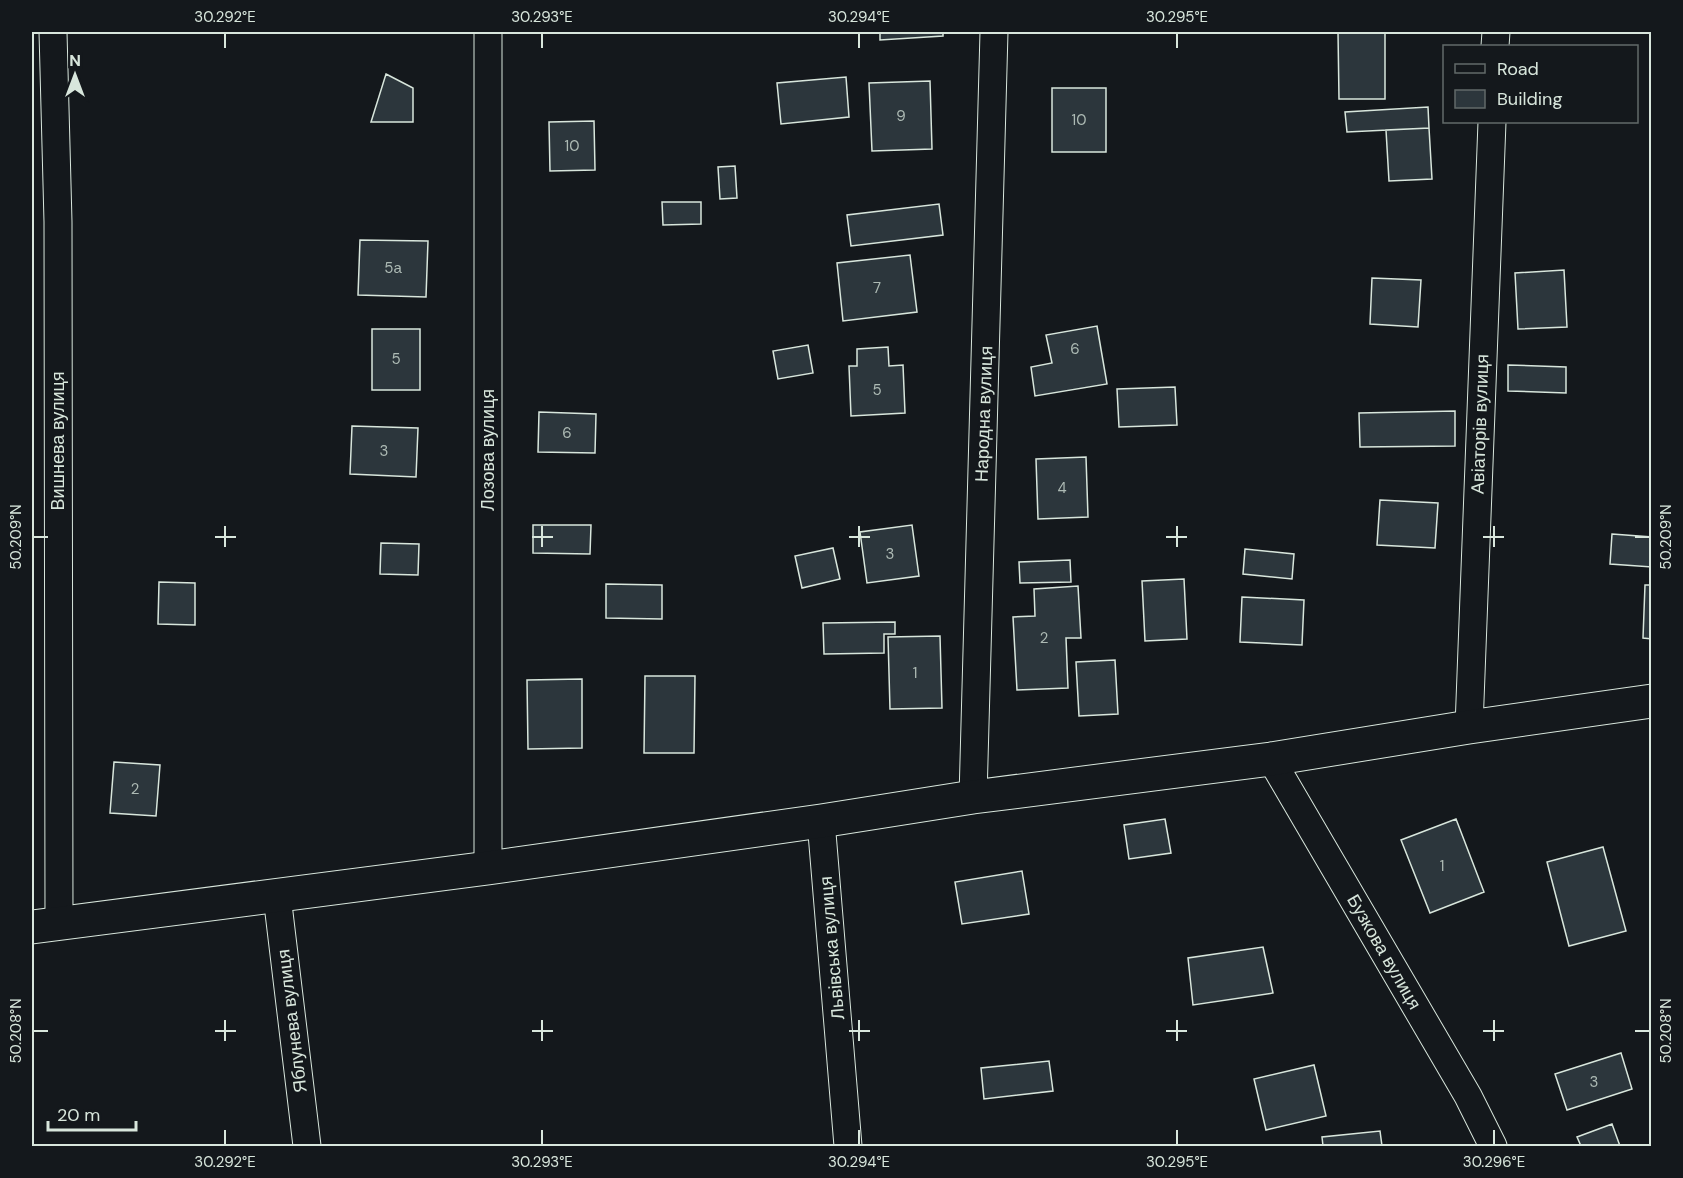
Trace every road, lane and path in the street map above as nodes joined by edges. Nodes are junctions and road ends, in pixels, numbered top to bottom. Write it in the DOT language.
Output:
graph roads {
  1 [pos="53,32"];
  2 [pos="488,32"];
  3 [pos="994,32"];
  4 [pos="1492,123"];
  5 [pos="1652,701"];
  6 [pos="1468,727"];
  7 [pos="1271,759"];
  8 [pos="973,796"];
  9 [pos="821,821"];
  10 [pos="488,868"];
  11 [pos="277,896"];
  12 [pos="45,925"];
  13 [pos="307,1146"];
  14 [pos="848,1146"];
  15 [pos="1493,1146"];
  1 -- 12 [label="street, Вишнева вулиця"];
  2 -- 10 [label="street, Лозова вулиця"];
  3 -- 8 [label="street, Народна вулиця"];
  4 -- 6 [label="street, Авіаторів вулиця"];
  5 -- 6 [label="street"];
  6 -- 7 [label="street"];
  7 -- 8 [label="street"];
  7 -- 15 [label="street, Бузкова вулиця"];
  8 -- 9 [label="street"];
  9 -- 10 [label="street"];
  9 -- 14 [label="street, Львівська вулиця"];
  10 -- 11 [label="street"];
  11 -- 12 [label="street"];
  11 -- 13 [label="street, Яблунева вулиця"];
}
